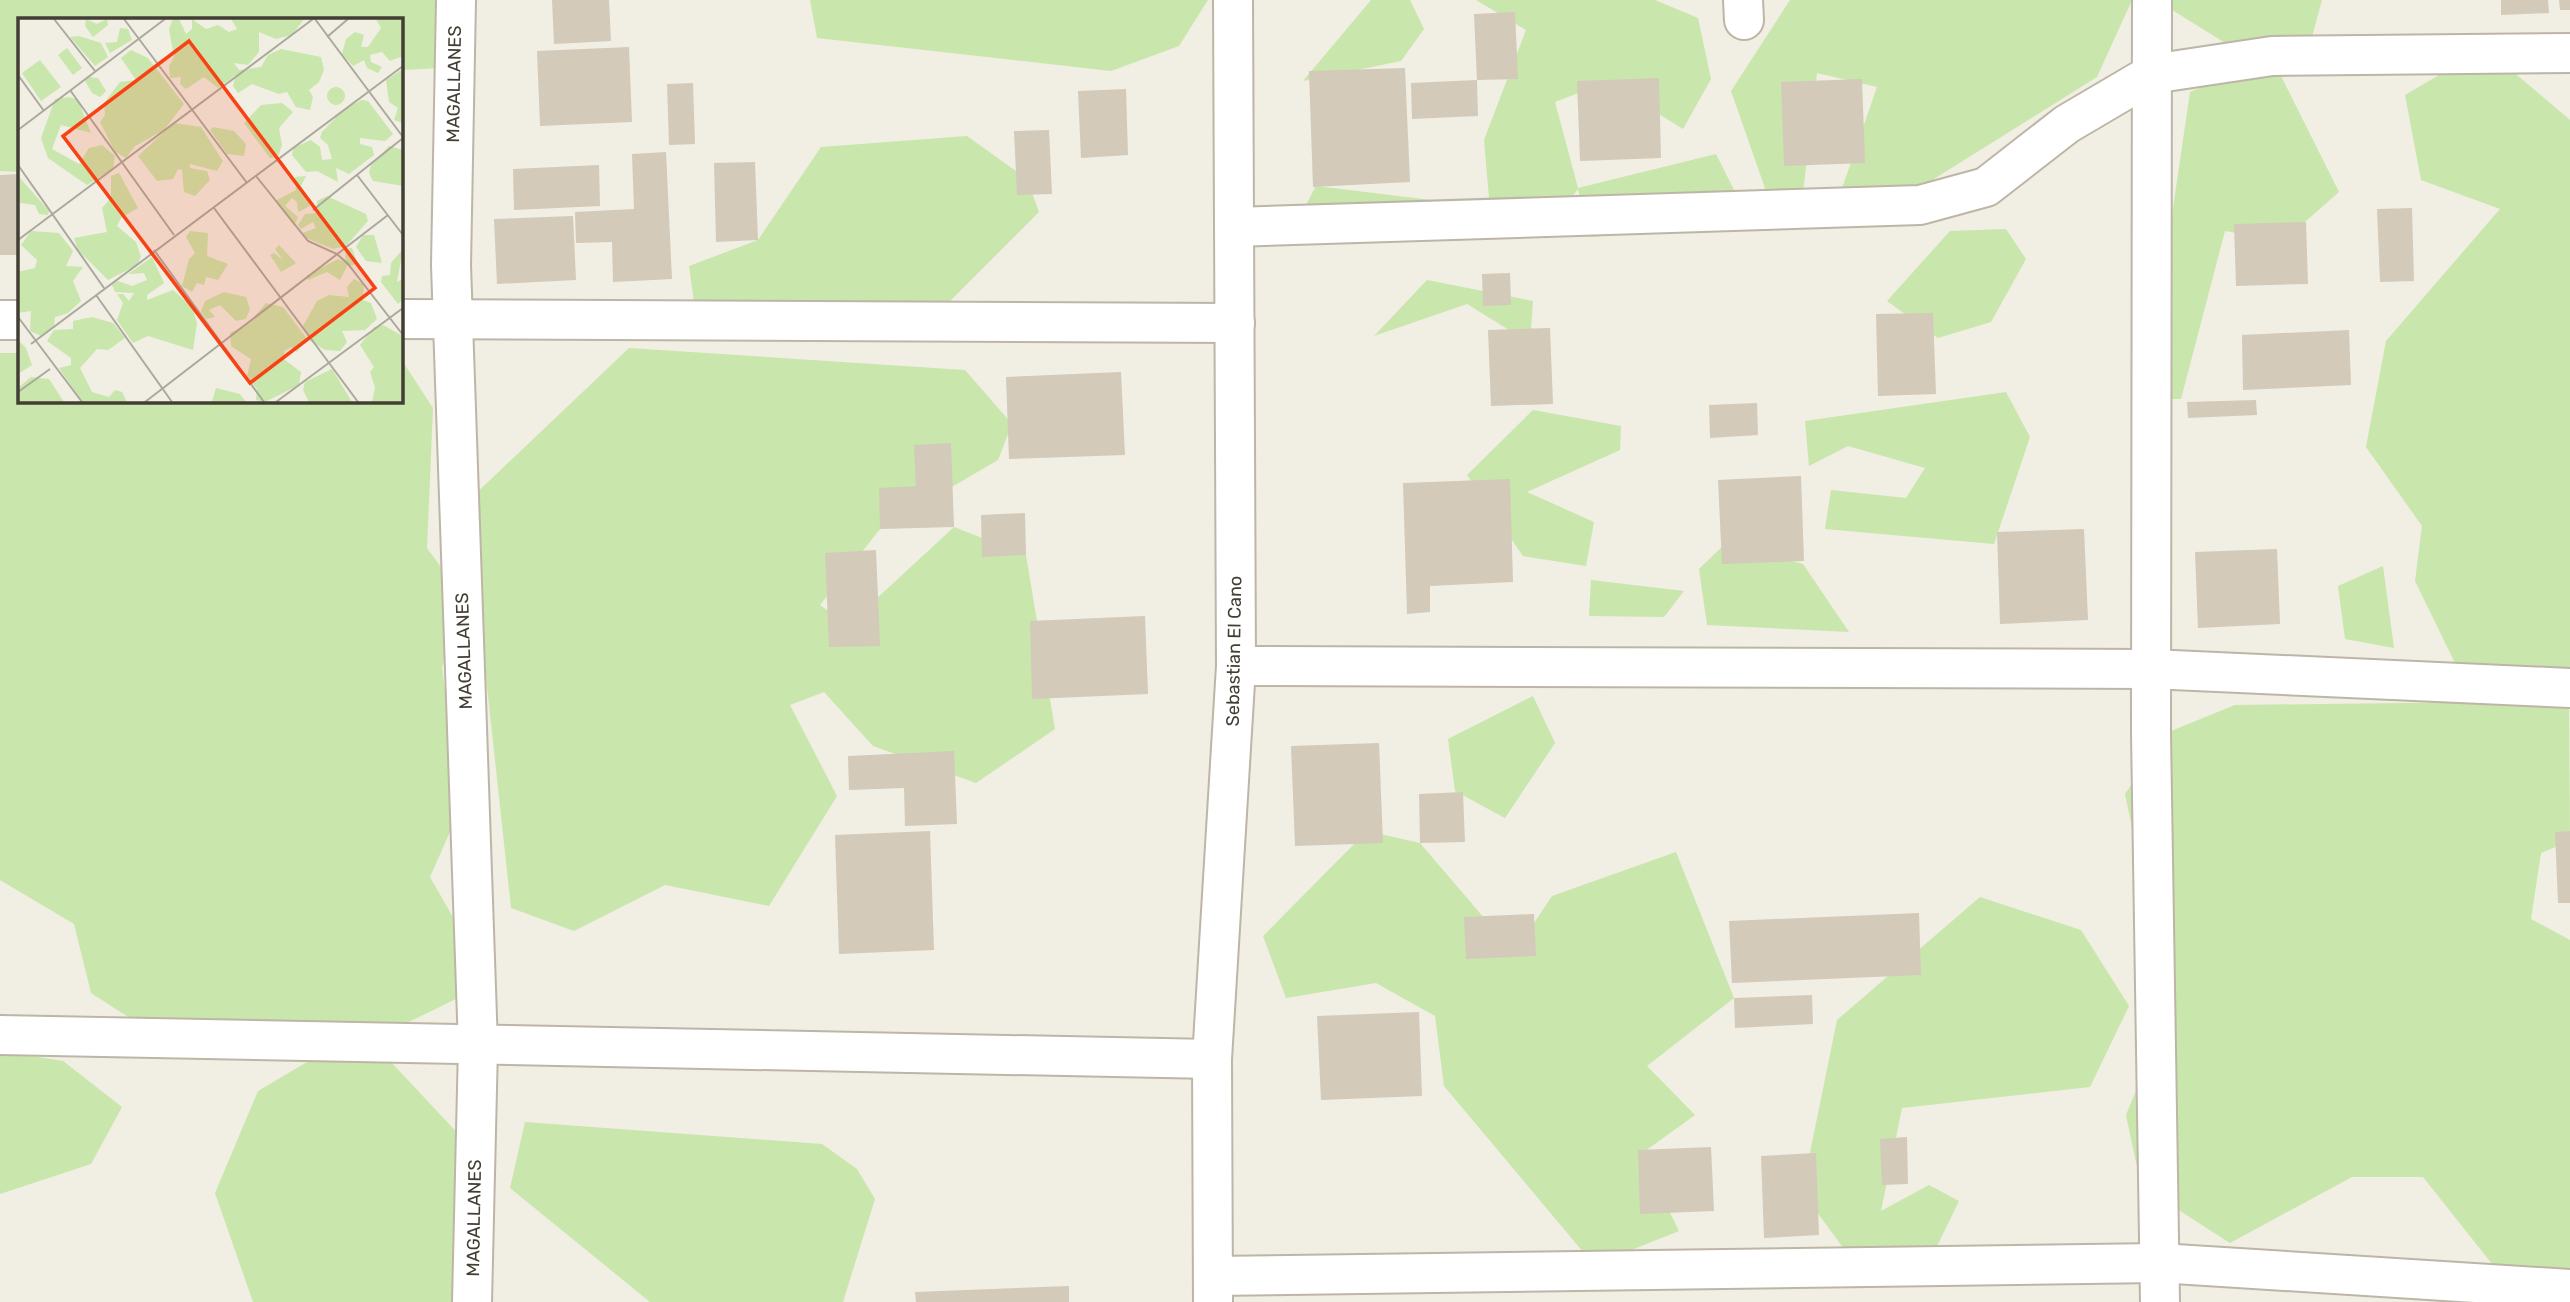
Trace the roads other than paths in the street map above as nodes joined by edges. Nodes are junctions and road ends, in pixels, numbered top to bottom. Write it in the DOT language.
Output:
graph roads {
  1 [pos="456,0"];
  2 [pos="1233,0"];
  3 [pos="2152,0"];
  4 [pos="2570,53"];
  5 [pos="2152,74"];
  6 [pos="1234,227"];
  7 [pos="402,319"];
  8 [pos="453,319"];
  9 [pos="0,320"];
  10 [pos="18,320"];
  11 [pos="1236,323"];
  12 [pos="1237,666"];
  13 [pos="2151,669"];
  14 [pos="2570,688"];
  15 [pos="0,1035"];
  16 [pos="478,1046"];
  17 [pos="1212,1059"];
  18 [pos="2159,1263"];
  19 [pos="1213,1289"];
  20 [pos="2570,1289"];
  21 [pos="471,1302"];
  22 [pos="2160,1302"];
  1 -- 8 [label="street, MAGALLANES"];
  2 -- 6 [label="street, Sebastian El Cano"];
  3 -- 5 [label="street"];
  4 -- 5 [label="street"];
  5 -- 6 [label="street"];
  5 -- 13 [label="street"];
  6 -- 11 [label="street, Sebastian El Cano"];
  7 -- 8 [label="street"];
  8 -- 11 [label="street"];
  8 -- 16 [label="street, MAGALLANES"];
  9 -- 10 [label="street"];
  11 -- 12 [label="street, Sebastian El Cano"];
  12 -- 13 [label="street"];
  12 -- 17 [label="street, Sebastian El Cano"];
  13 -- 14 [label="street"];
  13 -- 18 [label="street"];
  15 -- 16 [label="street"];
  16 -- 17 [label="street"];
  16 -- 21 [label="street, MAGALLANES"];
  17 -- 19 [label="street, Sebastian El Cano"];
  18 -- 19 [label="street"];
  18 -- 20 [label="street"];
  18 -- 22 [label="street"];
}
